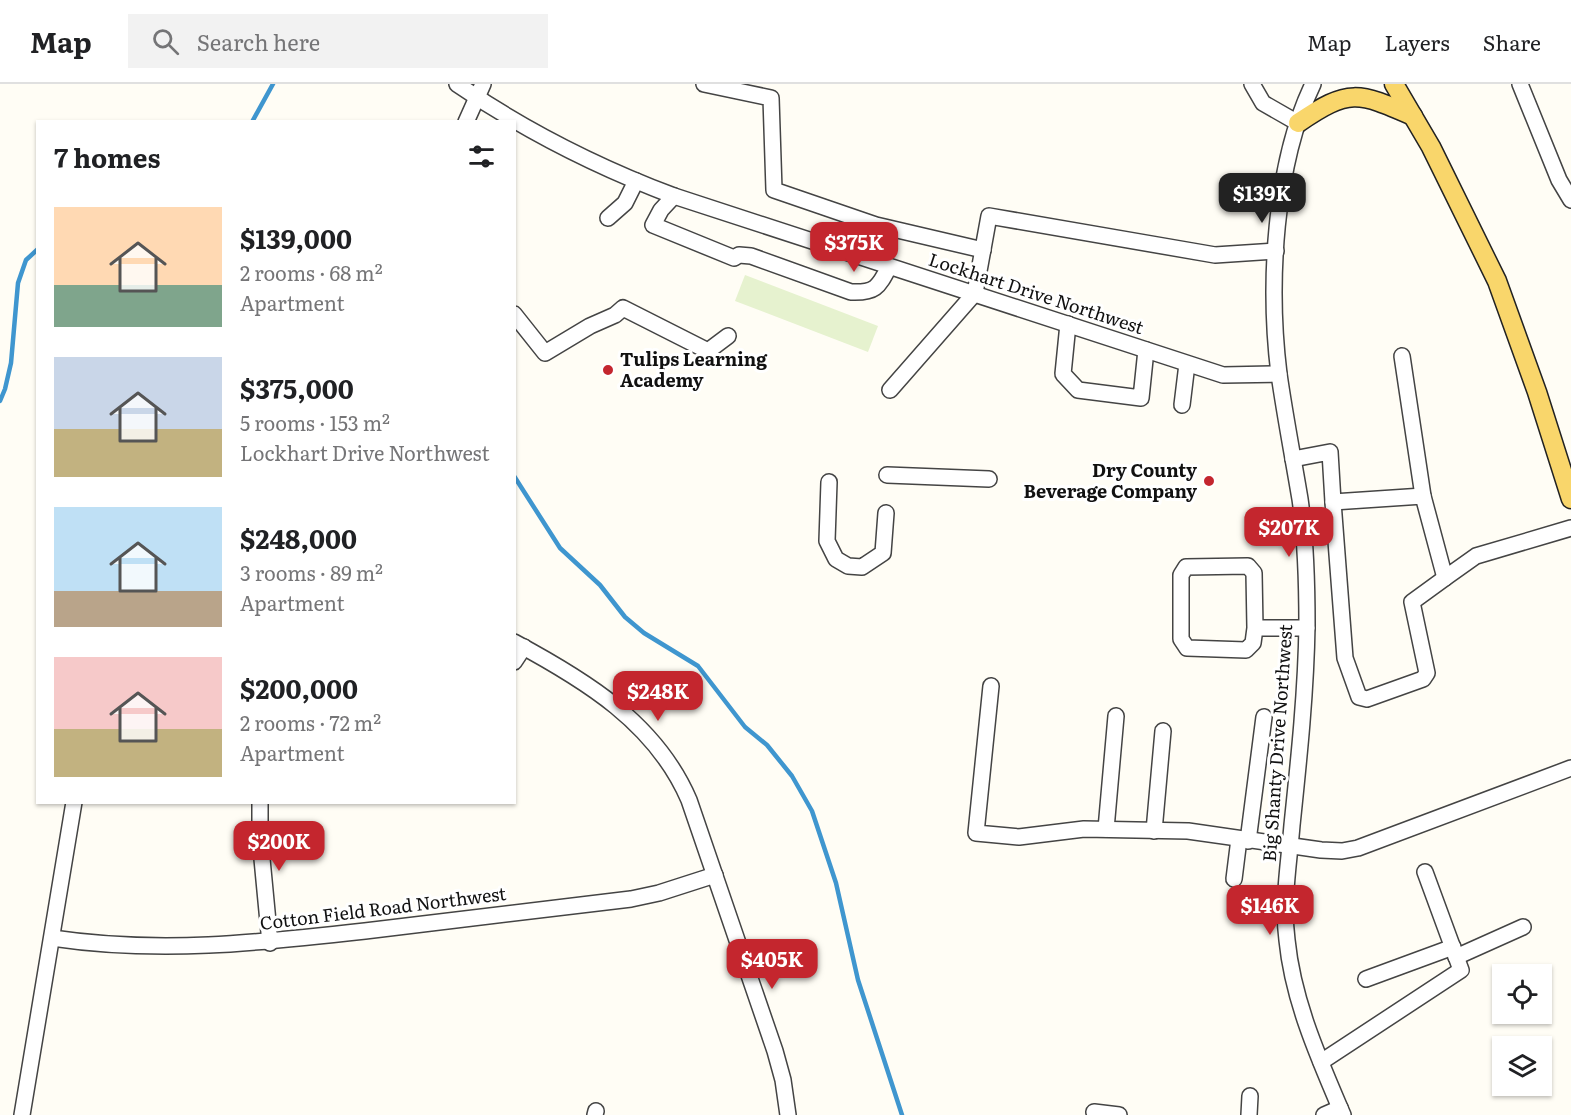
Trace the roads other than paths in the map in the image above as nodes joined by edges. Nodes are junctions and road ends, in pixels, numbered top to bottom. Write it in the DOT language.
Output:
graph roads {
  1 [pos="457,84"];
  2 [pos="704,84"];
  3 [pos="1252,84"];
  4 [pos="1313,84"];
  5 [pos="1394,84"];
  6 [pos="1520,84"];
  7 [pos="480,91"];
  8 [pos="1413,116"];
  9 [pos="467,120"];
  10 [pos="1298,123"];
  11 [pos="636,182"];
  12 [pos="674,196"];
  13 [pos="1571,200"];
  14 [pos="608,218"];
  15 [pos="982,250"];
  16 [pos="1276,251"];
  17 [pos="889,267"];
  18 [pos="975,293"];
  19 [pos="516,317"];
  20 [pos="1068,324"];
  21 [pos="728,336"];
  22 [pos="1146,350"];
  23 [pos="1402,356"];
  24 [pos="1187,363"];
  25 [pos="1280,374"];
  26 [pos="890,390"];
  27 [pos="1182,405"];
  28 [pos="1293,459"];
  29 [pos="887,475"];
  30 [pos="989,479"];
  31 [pos="829,482"];
  32 [pos="1423,496"];
  33 [pos="1571,499"];
  34 [pos="1333,502"];
  35 [pos="886,513"];
  36 [pos="1571,528"];
  37 [pos="1445,578"];
  38 [pos="1255,628"];
  39 [pos="1307,628"];
  40 [pos="519,644"];
  41 [pos="991,686"];
  42 [pos="1116,716"];
  43 [pos="1264,717"];
  44 [pos="1163,730"];
  45 [pos="1571,768"];
  46 [pos="74,804"];
  47 [pos="260,804"];
  48 [pos="1106,829"];
  49 [pos="1154,831"];
  50 [pos="1244,840"];
  51 [pos="1290,846"];
  52 [pos="1425,872"];
  53 [pos="715,875"];
  54 [pos="1234,879"];
  55 [pos="1523,927"];
  56 [pos="52,938"];
  57 [pos="270,943"];
  58 [pos="1454,952"];
  59 [pos="1366,979"];
  60 [pos="1321,1062"];
  61 [pos="1250,1096"];
  62 [pos="1094,1112"];
  63 [pos="1342,1112"];
  64 [pos="22,1115"];
  65 [pos="788,1115"];
  66 [pos="1119,1115"];
  67 [pos="1249,1115"];
  68 [pos="1324,1115"];
  1 -- 7 [label="street, Lockhart Drive Northwest"];
  2 -- 15 [label="street"];
  3 -- 10 [label="street"];
  4 -- 10 [label="street, Big Shanty Drive Northwest"];
  5 -- 8 [label="main road"];
  6 -- 13 [label="street"];
  7 -- 9 [label="street"];
  7 -- 11 [label="street, Lockhart Drive Northwest"];
  8 -- 10 [label="main road"];
  8 -- 33 [label="main road"];
  10 -- 16 [label="street, Big Shanty Drive Northwest"];
  11 -- 12 [label="street, Lockhart Drive Northwest"];
  11 -- 14 [label="street"];
  12 -- 17 [label="street, Lockhart Drive Northwest"];
  12 -- 17 [label="street"];
  15 -- 16 [label="street"];
  15 -- 18 [label="street"];
  16 -- 25 [label="street, Big Shanty Drive Northwest"];
  17 -- 18 [label="street, Lockhart Drive Northwest"];
  18 -- 20 [label="street, Lockhart Drive Northwest"];
  18 -- 26 [label="street"];
  19 -- 21 [label="street"];
  20 -- 22 [label="street, Lockhart Drive Northwest"];
  20 -- 22 [label="street"];
  22 -- 24 [label="street, Lockhart Drive Northwest"];
  23 -- 32 [label="street"];
  24 -- 25 [label="street, Lockhart Drive Northwest"];
  24 -- 27 [label="street"];
  25 -- 28 [label="street, Big Shanty Drive Northwest"];
  28 -- 34 [label="street"];
  28 -- 39 [label="street, Big Shanty Drive Northwest"];
  29 -- 30 [label="street"];
  31 -- 35 [label="street"];
  32 -- 34 [label="street"];
  32 -- 37 [label="street"];
  34 -- 37 [label="street"];
  36 -- 37 [label="street"];
  38 -- 38 [label="street"];
  38 -- 39 [label="street"];
  39 -- 51 [label="street, Big Shanty Drive Northwest"];
  40 -- 53 [label="street"];
  41 -- 48 [label="street"];
  42 -- 48 [label="street"];
  43 -- 50 [label="street"];
  44 -- 49 [label="street"];
  45 -- 51 [label="street"];
  46 -- 56 [label="street"];
  47 -- 57 [label="street"];
  48 -- 49 [label="street"];
  49 -- 50 [label="street"];
  50 -- 51 [label="street"];
  50 -- 54 [label="street"];
  51 -- 60 [label="street, Big Shanty Drive Northwest"];
  52 -- 58 [label="street"];
  53 -- 57 [label="street, Cotton Field Road Northwest"];
  53 -- 65 [label="street"];
  55 -- 58 [label="street"];
  56 -- 57 [label="street, Cotton Field Road Northwest"];
  56 -- 64 [label="street"];
  58 -- 59 [label="street"];
  58 -- 60 [label="street"];
  60 -- 63 [label="street, Big Shanty Drive Northwest"];
  61 -- 67 [label="street"];
  62 -- 66 [label="street"];
  63 -- 68 [label="street"];
}
